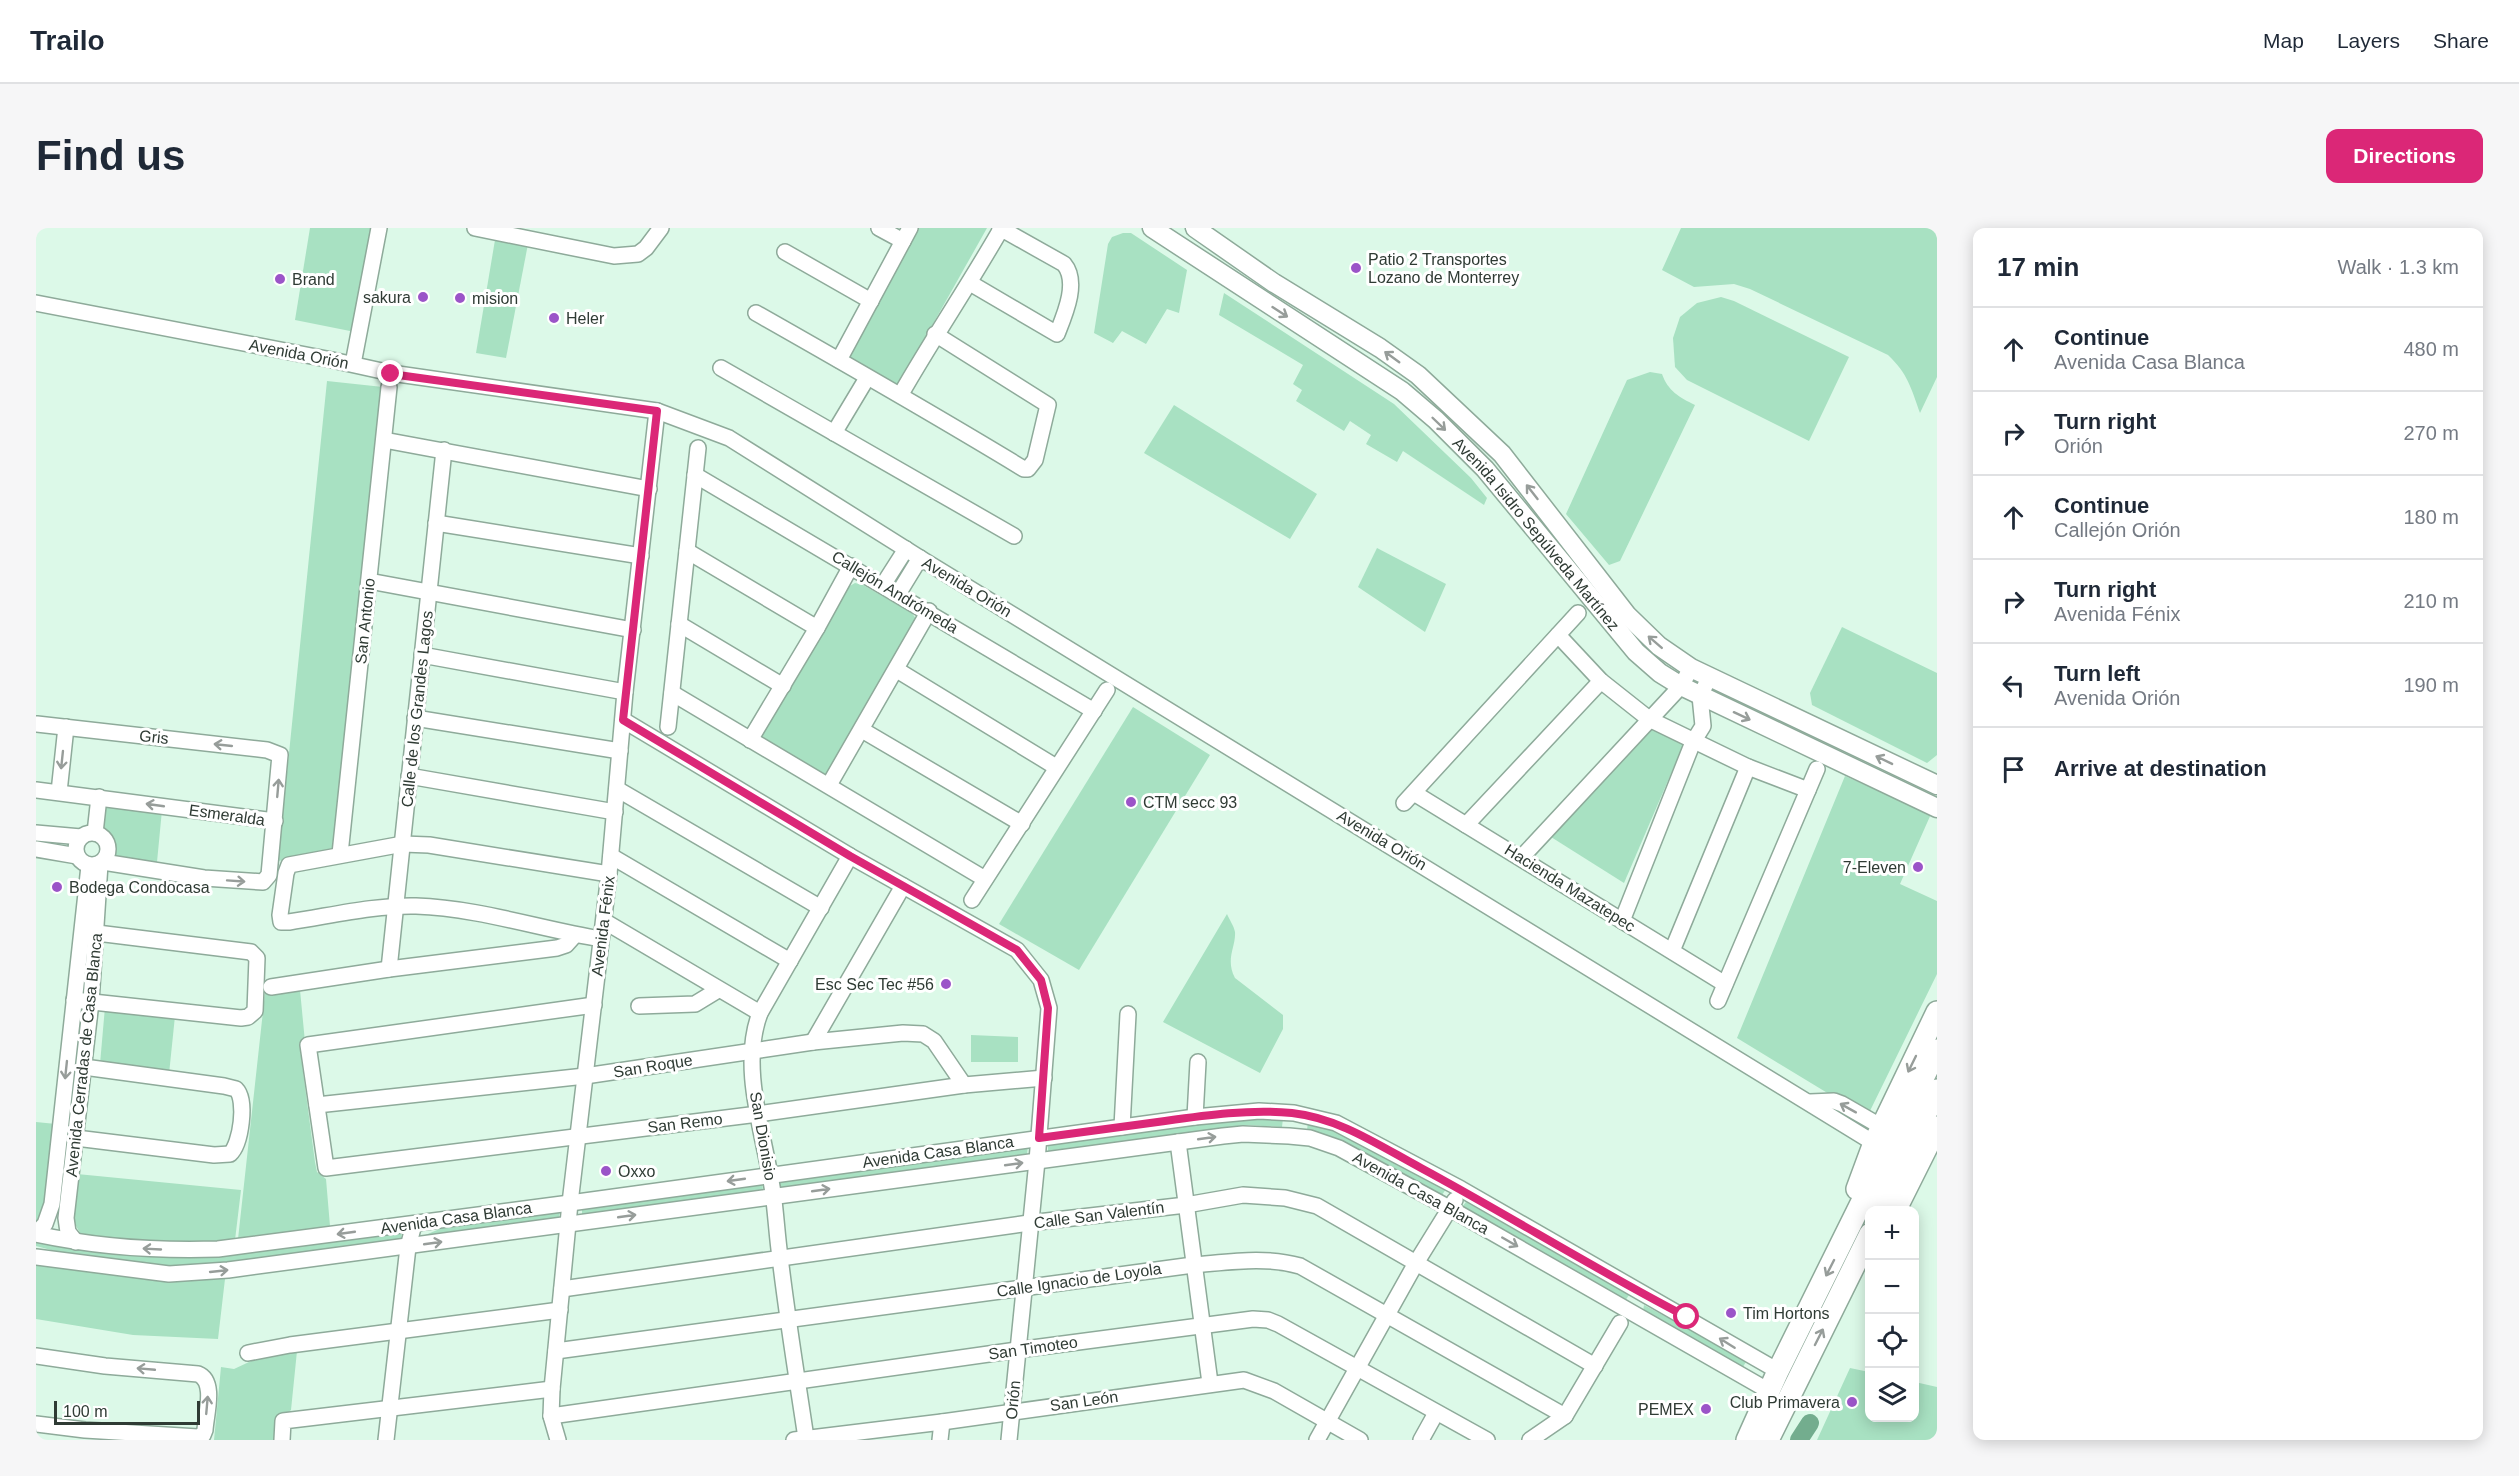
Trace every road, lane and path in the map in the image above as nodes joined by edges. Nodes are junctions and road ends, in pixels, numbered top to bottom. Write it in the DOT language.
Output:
graph roads {
  1 [pos="379,228"];
  2 [pos="475,228"];
  3 [pos="661,228"];
  4 [pos="879,228"];
  5 [pos="1152,228"];
  6 [pos="1195,228"];
  7 [pos="1001,229"];
  8 [pos="907,234"];
  9 [pos="785,252"];
  10 [pos="1213,269"];
  11 [pos="1259,272"];
  12 [pos="970,283"];
  13 [pos="871,301"];
  14 [pos="36,303"];
  15 [pos="756,313"];
  16 [pos="935,334"];
  17 [pos="839,360"];
  18 [pos="353,364"];
  19 [pos="721,368"];
  20 [pos="867,378"];
  21 [pos="389,387"];
  22 [pos="901,394"];
  23 [pos="657,411"];
  24 [pos="834,433"];
  25 [pos="384,440"];
  26 [pos="698,448"];
  27 [pos="444,450"];
  28 [pos="695,474"];
  29 [pos="649,489"];
  30 [pos="436,523"];
  31 [pos="1014,536"];
  32 [pos="906,549"];
  33 [pos="687,551"];
  34 [pos="641,556"];
  35 [pos="920,558"];
  36 [pos="851,566"];
  37 [pos="369,581"];
  38 [pos="883,585"];
  39 [pos="429,591"];
  40 [pos="898,594"];
  41 [pos="929,611"];
  42 [pos="1578,613"];
  43 [pos="679,624"];
  44 [pos="817,628"];
  45 [pos="633,630"];
  46 [pos="1558,635"];
  47 [pos="422,655"];
  48 [pos="1691,668"];
  49 [pos="897,670"];
  50 [pos="1710,676"];
  51 [pos="1601,681"];
  52 [pos="783,686"];
  53 [pos="1681,686"];
  54 [pos="1107,690"];
  55 [pos="625,692"];
  56 [pos="672,693"];
  57 [pos="1700,696"];
  58 [pos="1094,711"];
  59 [pos="415,718"];
  60 [pos="1649,719"];
  61 [pos="623,720"];
  62 [pos="37,724"];
  63 [pos="66,727"];
  64 [pos="668,727"];
  65 [pos="862,730"];
  66 [pos="750,740"];
  67 [pos="1693,741"];
  68 [pos="620,751"];
  69 [pos="1056,767"];
  70 [pos="1748,767"];
  71 [pos="1817,769"];
  72 [pos="409,776"];
  73 [pos="829,785"];
  74 [pos="1937,785"];
  75 [pos="617,789"];
  76 [pos="36,790"];
  77 [pos="1808,790"];
  78 [pos="59,792"];
  79 [pos="99,797"];
  80 [pos="1937,808"];
  81 [pos="615,812"];
  82 [pos="275,821"];
  83 [pos="1022,824"];
  84 [pos="1466,825"];
  85 [pos="36,833"];
  86 [pos="88,835"];
  87 [pos="403,844"];
  88 [pos="36,849"];
  89 [pos="340,854"];
  90 [pos="611,856"];
  91 [pos="850,856"];
  92 [pos="1521,858"];
  93 [pos="92,862"];
  94 [pos="609,874"];
  95 [pos="985,879"];
  96 [pos="903,886"];
  97 [pos="93,896"];
  98 [pos="972,900"];
  99 [pos="395,907"];
  100 [pos="821,908"];
  101 [pos="604,921"];
  102 [pos="1622,921"];
  103 [pos="103,933"];
  104 [pos="575,935"];
  105 [pos="601,939"];
  106 [pos="1672,951"];
  107 [pos="790,962"];
  108 [pos="389,969"];
  109 [pos="1725,984"];
  110 [pos="271,987"];
  111 [pos="718,990"];
  112 [pos="74,1000"];
  113 [pos="1718,1001"];
  114 [pos="95,1002"];
  115 [pos="594,1005"];
  116 [pos="639,1006"];
  117 [pos="1937,1012"];
  118 [pos="760,1013"];
  119 [pos="1128,1014"];
  120 [pos="70,1037"];
  121 [pos="86,1038"];
  122 [pos="813,1042"];
  123 [pos="1937,1050"];
  124 [pos="751,1051"];
  125 [pos="1198,1062"];
  126 [pos="89,1068"];
  127 [pos="585,1076"];
  128 [pos="1044,1078"];
  129 [pos="964,1085"];
  130 [pos="1937,1090"];
  131 [pos="317,1105"];
  132 [pos="1294,1113"];
  133 [pos="758,1114"];
  134 [pos="1195,1117"];
  135 [pos="1920,1126"];
  136 [pos="1122,1127"];
  137 [pos="1878,1135"];
  138 [pos="578,1136"];
  139 [pos="1289,1136"];
  140 [pos="1039,1138"];
  141 [pos="82,1139"];
  142 [pos="1178,1142"];
  143 [pos="1037,1161"];
  144 [pos="56,1168"];
  145 [pos="72,1170"];
  146 [pos="770,1174"];
  147 [pos="1461,1189"];
  148 [pos="774,1197"];
  149 [pos="570,1203"];
  150 [pos="52,1204"];
  151 [pos="1186,1204"];
  152 [pos="68,1206"];
  153 [pos="1882,1206"];
  154 [pos="1896,1206"];
  155 [pos="1450,1209"];
  156 [pos="1029,1223"];
  157 [pos="414,1224"];
  158 [pos="569,1224"];
  159 [pos="36,1233"];
  160 [pos="1846,1237"];
  161 [pos="76,1242"];
  162 [pos="1865,1243"];
  163 [pos="408,1247"];
  164 [pos="36,1257"];
  165 [pos="780,1258"];
  166 [pos="1416,1263"];
  167 [pos="1193,1265"];
  168 [pos="1865,1268"];
  169 [pos="1023,1287"];
  170 [pos="562,1289"];
  171 [pos="1642,1294"];
  172 [pos="1841,1296"];
  173 [pos="560,1310"];
  174 [pos="1630,1311"];
  175 [pos="1388,1315"];
  176 [pos="788,1319"];
  177 [pos="1620,1323"];
  178 [pos="1201,1325"];
  179 [pos="398,1332"];
  180 [pos="1017,1350"];
  181 [pos="556,1351"];
  182 [pos="248,1353"];
  183 [pos="36,1356"];
  184 [pos="1595,1366"];
  185 [pos="1359,1369"];
  186 [pos="1778,1371"];
  187 [pos="797,1381"];
  188 [pos="1210,1383"];
  189 [pos="552,1389"];
  190 [pos="1769,1391"];
  191 [pos="389,1409"];
  192 [pos="1012,1411"];
  193 [pos="1436,1413"];
  194 [pos="551,1416"];
  195 [pos="1565,1416"];
  196 [pos="942,1422"];
  197 [pos="1329,1422"];
  198 [pos="36,1424"];
  199 [pos="887,1434"];
  200 [pos="85,1435"];
  201 [pos="800,1439"];
  202 [pos="282,1440"];
  203 [pos="386,1440"];
  204 [pos="558,1440"];
  205 [pos="940,1440"];
  206 [pos="1009,1440"];
  207 [pos="1317,1440"];
  208 [pos="1360,1440"];
  209 [pos="1421,1440"];
  210 [pos="1487,1440"];
  211 [pos="1530,1440"];
  212 [pos="1747,1440"];
  213 [pos="1768,1440"];
  1 -- 18 [label="street"];
  2 -- 3 [label="street"];
  4 -- 8 [label="street"];
  5 -- 10 [label="main road, Avenida Isidro Sepúlveda Martínez"];
  6 -- 11 [label="main road, Avenida Isidro Sepúlveda Martínez"];
  7 -- 12 [label="street"];
  7 -- 12 [label="street"];
  8 -- 13 [label="street"];
  9 -- 13 [label="street"];
  10 -- 11 [label="main road"];
  10 -- 53 [label="main road, Avenida Isidro Sepúlveda Martínez, one-way"];
  48 -- 11 [label="main road, Avenida Isidro Sepúlveda Martínez, one-way"];
  12 -- 16 [label="street"];
  13 -- 17 [label="street"];
  14 -- 18 [label="street, Avenida Orión"];
  15 -- 17 [label="street"];
  16 -- 22 [label="street"];
  16 -- 22 [label="street"];
  17 -- 20 [label="street"];
  18 -- 23 [label="street, Avenida Orión"];
  19 -- 24 [label="street"];
  20 -- 22 [label="street"];
  20 -- 24 [label="street"];
  21 -- 25 [label="street, San Antonio"];
  23 -- 29 [label="street, Avenida Fénix"];
  23 -- 32 [label="street, Avenida Orión"];
  24 -- 31 [label="street"];
  25 -- 27 [label="street"];
  25 -- 37 [label="street, San Antonio"];
  26 -- 28 [label="street"];
  27 -- 29 [label="street"];
  27 -- 30 [label="street, Calle de los Grandes Lagos"];
  28 -- 33 [label="street"];
  28 -- 36 [label="street, Callejón Andrómeda"];
  29 -- 34 [label="street, Avenida Fénix"];
  30 -- 34 [label="street"];
  30 -- 39 [label="street, Calle de los Grandes Lagos"];
  32 -- 35 [label="street, Avenida Orión"];
  32 -- 38 [label="street"];
  33 -- 43 [label="street"];
  33 -- 44 [label="street"];
  34 -- 45 [label="street, Avenida Fénix"];
  35 -- 40 [label="street"];
  35 -- 137 [label="street, Avenida Orión"];
  36 -- 38 [label="street, Callejón Andrómeda"];
  36 -- 44 [label="street"];
  37 -- 39 [label="street"];
  37 -- 89 [label="street, San Antonio"];
  38 -- 40 [label="street, Callejón Andrómeda"];
  39 -- 45 [label="street"];
  39 -- 47 [label="street, Calle de los Grandes Lagos"];
  40 -- 41 [label="street, Callejón Andrómeda"];
  41 -- 49 [label="street"];
  41 -- 58 [label="street, Callejón Andrómeda"];
  42 -- 46 [label="street"];
  43 -- 52 [label="street"];
  43 -- 56 [label="street"];
  44 -- 52 [label="street"];
  45 -- 55 [label="street, Avenida Fénix"];
  46 -- 51 [label="street"];
  46 -- 84 [label="street, Hacienda Mazatepec"];
  47 -- 55 [label="street"];
  47 -- 59 [label="street, Calle de los Grandes Lagos"];
  48 -- 50 [label="main road, Avenida Isidro Sepúlveda Martínez"];
  48 -- 53 [label="street"];
  49 -- 65 [label="street"];
  49 -- 69 [label="street"];
  50 -- 57 [label="street"];
  74 -- 50 [label="main road, Avenida Isidro Sepúlveda Martínez, one-way"];
  51 -- 60 [label="street"];
  51 -- 84 [label="street"];
  52 -- 66 [label="street"];
  53 -- 57 [label="main road, Avenida Isidro Sepúlveda Martínez"];
  53 -- 60 [label="street"];
  54 -- 58 [label="street"];
  55 -- 61 [label="street, Avenida Fénix"];
  56 -- 64 [label="street"];
  56 -- 66 [label="street"];
  57 -- 67 [label="street"];
  57 -- 80 [label="main road, Avenida Isidro Sepúlveda Martínez, one-way"];
  58 -- 69 [label="street"];
  59 -- 68 [label="street"];
  59 -- 72 [label="street, Calle de los Grandes Lagos"];
  60 -- 67 [label="street"];
  60 -- 92 [label="street"];
  61 -- 68 [label="street, Avenida Fénix"];
  61 -- 91 [label="street, Orión"];
  62 -- 63 [label="street, Gris"];
  63 -- 78 [label="street, one-way"];
  82 -- 63 [label="street, Gris, one-way"];
  65 -- 73 [label="street"];
  65 -- 83 [label="street"];
  66 -- 73 [label="street"];
  67 -- 70 [label="street"];
  67 -- 102 [label="street"];
  68 -- 75 [label="street, Avenida Fénix"];
  69 -- 83 [label="street"];
  70 -- 77 [label="street"];
  70 -- 106 [label="street"];
  71 -- 77 [label="street"];
  72 -- 81 [label="street"];
  72 -- 87 [label="street, Calle de los Grandes Lagos"];
  73 -- 95 [label="street"];
  75 -- 81 [label="street, Avenida Fénix"];
  75 -- 100 [label="street"];
  76 -- 78 [label="street"];
  77 -- 109 [label="street"];
  78 -- 79 [label="street"];
  82 -- 79 [label="street, Esmeralda, one-way"];
  79 -- 86 [label="street"];
  81 -- 90 [label="street, Avenida Fénix"];
  93 -- 82 [label="street, Esmeralda, one-way"];
  83 -- 95 [label="street"];
  84 -- 92 [label="street, Hacienda Mazatepec"];
  85 -- 86 [label="street"];
  86 -- 93 [label="street"];
  86 -- 93 [label="street"];
  87 -- 89 [label="street"];
  87 -- 94 [label="street"];
  87 -- 99 [label="street, Calle de los Grandes Lagos"];
  88 -- 93 [label="street"];
  89 -- 99 [label="street"];
  90 -- 94 [label="street, Avenida Fénix"];
  90 -- 107 [label="street"];
  91 -- 96 [label="street, Orión"];
  91 -- 100 [label="street, San Dionisio"];
  92 -- 102 [label="street, Hacienda Mazatepec"];
  93 -- 97 [label="street, Avenida Cerradas de Casa Blanca"];
  94 -- 101 [label="street, Avenida Fénix"];
  95 -- 98 [label="street"];
  96 -- 122 [label="street"];
  96 -- 128 [label="street, Orión"];
  97 -- 103 [label="street, Avenida Cerradas de Casa Blanca"];
  97 -- 112 [label="street, Avenida Cerradas de Casa Blanca"];
  99 -- 104 [label="street"];
  99 -- 108 [label="street, Calle de los Grandes Lagos"];
  100 -- 107 [label="street, San Dionisio"];
  101 -- 105 [label="street, Avenida Fénix"];
  101 -- 111 [label="street"];
  102 -- 106 [label="street, Hacienda Mazatepec"];
  103 -- 114 [label="street, Avenida Cerradas de Casa Blanca"];
  103 -- 114 [label="street"];
  104 -- 105 [label="street"];
  104 -- 108 [label="street"];
  105 -- 115 [label="street, Avenida Fénix"];
  106 -- 109 [label="street, Hacienda Mazatepec"];
  107 -- 118 [label="street, San Dionisio"];
  108 -- 110 [label="street"];
  109 -- 113 [label="street"];
  111 -- 116 [label="street"];
  111 -- 118 [label="street"];
  112 -- 114 [label="street"];
  112 -- 120 [label="street, Avenida Cerradas de Casa Blanca"];
  114 -- 121 [label="street, Avenida Cerradas de Casa Blanca"];
  115 -- 127 [label="street, Avenida Fénix"];
  115 -- 131 [label="street"];
  117 -- 137 [label="highway, one-way"];
  118 -- 124 [label="street, San Dionisio"];
  119 -- 136 [label="street"];
  120 -- 121 [label="street"];
  120 -- 144 [label="street, Avenida Cerradas de Casa Blanca, one-way"];
  121 -- 126 [label="street, Avenida Cerradas de Casa Blanca"];
  122 -- 124 [label="street, San Roque"];
  122 -- 129 [label="street, San Roque"];
  123 -- 135 [label="highway"];
  124 -- 127 [label="street, San Roque"];
  124 -- 133 [label="street, San Dionisio"];
  125 -- 134 [label="street"];
  126 -- 141 [label="street, Avenida Cerradas de Casa Blanca"];
  126 -- 141 [label="street"];
  127 -- 131 [label="street, San Roque"];
  127 -- 138 [label="street, Avenida Fénix"];
  128 -- 129 [label="street, San Remo"];
  128 -- 140 [label="street, Orión"];
  129 -- 133 [label="street, San Remo"];
  130 -- 135 [label="highway"];
  131 -- 138 [label="street, San Remo"];
  132 -- 134 [label="street, Avenida Casa Blanca"];
  132 -- 139 [label="street"];
  132 -- 147 [label="street, Avenida Casa Blanca"];
  133 -- 138 [label="street, San Remo"];
  133 -- 146 [label="street, San Dionisio"];
  134 -- 136 [label="street, Avenida Casa Blanca"];
  135 -- 153 [label="highway"];
  135 -- 154 [label="highway"];
  135 -- 160 [label="highway"];
  136 -- 140 [label="street, Avenida Casa Blanca"];
  137 -- 160 [label="highway"];
  138 -- 149 [label="street, Avenida Fénix"];
  142 -- 139 [label="street, Avenida Casa Blanca, one-way"];
  139 -- 155 [label="street, Avenida Casa Blanca"];
  140 -- 143 [label="street, Orión"];
  140 -- 146 [label="street, Avenida Casa Blanca"];
  141 -- 145 [label="street, Avenida Cerradas de Casa Blanca"];
  142 -- 143 [label="street, Avenida Casa Blanca"];
  142 -- 151 [label="street"];
  148 -- 143 [label="street, Avenida Casa Blanca, one-way"];
  143 -- 156 [label="street, Orión"];
  144 -- 145 [label="street"];
  144 -- 150 [label="street, Avenida Cerradas de Casa Blanca"];
  145 -- 152 [label="street, Avenida Cerradas de Casa Blanca"];
  146 -- 148 [label="street, San Dionisio"];
  146 -- 149 [label="street, Avenida Casa Blanca, one-way"];
  147 -- 155 [label="street"];
  147 -- 171 [label="street, Avenida Casa Blanca"];
  158 -- 148 [label="street, Avenida Casa Blanca, one-way"];
  148 -- 165 [label="street, San Dionisio"];
  149 -- 157 [label="street, Avenida Casa Blanca"];
  149 -- 158 [label="street, Avenida Fénix"];
  150 -- 152 [label="street"];
  150 -- 159 [label="street, Avenida Cerradas de Casa Blanca"];
  151 -- 156 [label="street, Calle San Valentín"];
  151 -- 166 [label="street, Calle San Valentín"];
  151 -- 167 [label="street"];
  152 -- 161 [label="street, Avenida Cerradas de Casa Blanca"];
  155 -- 166 [label="street"];
  155 -- 174 [label="street, Avenida Casa Blanca, one-way"];
  156 -- 165 [label="street, Calle San Valentín"];
  156 -- 169 [label="street, Orión"];
  157 -- 161 [label="street, Avenida Casa Blanca, one-way"];
  157 -- 163 [label="street"];
  163 -- 158 [label="street, Avenida Casa Blanca, one-way"];
  158 -- 170 [label="street, Avenida Fénix"];
  159 -- 161 [label="street, Avenida Casa Blanca"];
  160 -- 186 [label="highway, one-way"];
  162 -- 172 [label="highway"];
  164 -- 163 [label="street, Avenida Casa Blanca, one-way"];
  163 -- 179 [label="street"];
  165 -- 170 [label="street, Calle San Valentín"];
  165 -- 176 [label="street, San Dionisio"];
  166 -- 175 [label="street"];
  166 -- 184 [label="street, Calle San Valentín"];
  167 -- 169 [label="street, Calle Ignacio de Loyola"];
  167 -- 175 [label="street, Calle Ignacio de Loyola"];
  167 -- 178 [label="street"];
  168 -- 172 [label="highway"];
  169 -- 176 [label="street, Calle Ignacio de Loyola"];
  169 -- 180 [label="street, Orión"];
  170 -- 173 [label="street, Avenida Fénix"];
  171 -- 174 [label="street"];
  186 -- 171 [label="street, Avenida Casa Blanca, one-way"];
  213 -- 172 [label="highway, one-way"];
  173 -- 179 [label="street"];
  173 -- 181 [label="street, Avenida Fénix"];
  174 -- 190 [label="street, Avenida Casa Blanca"];
  175 -- 185 [label="street"];
  175 -- 195 [label="street, Calle Ignacio de Loyola"];
  176 -- 181 [label="street, Calle Ignacio de Loyola"];
  176 -- 187 [label="street, San Dionisio"];
  177 -- 184 [label="street"];
  178 -- 180 [label="street, San Timoteo"];
  178 -- 185 [label="street, San Timoteo"];
  178 -- 188 [label="street"];
  179 -- 182 [label="street"];
  179 -- 191 [label="street"];
  180 -- 187 [label="street, San Timoteo"];
  180 -- 192 [label="street, Orión"];
  181 -- 189 [label="street, Avenida Fénix"];
  200 -- 183 [label="street, one-way"];
  184 -- 195 [label="street"];
  185 -- 193 [label="street, San Timoteo"];
  185 -- 197 [label="street"];
  186 -- 190 [label="highway"];
  187 -- 194 [label="street, San Timoteo"];
  187 -- 201 [label="street, San Dionisio"];
  188 -- 192 [label="street, San León"];
  188 -- 197 [label="street, San León"];
  189 -- 191 [label="street"];
  189 -- 194 [label="street, Avenida Fénix"];
  190 -- 212 [label="highway"];
  191 -- 202 [label="street"];
  191 -- 203 [label="street"];
  192 -- 196 [label="street, San León"];
  192 -- 206 [label="street, Orión"];
  193 -- 209 [label="street"];
  193 -- 210 [label="street, San Timoteo"];
  194 -- 204 [label="street, Avenida Fénix"];
  195 -- 211 [label="street"];
  196 -- 199 [label="street, San León"];
  196 -- 205 [label="street"];
  197 -- 207 [label="street"];
  197 -- 208 [label="street, San León"];
  198 -- 200 [label="street"];
  199 -- 201 [label="street, San León"];
}
